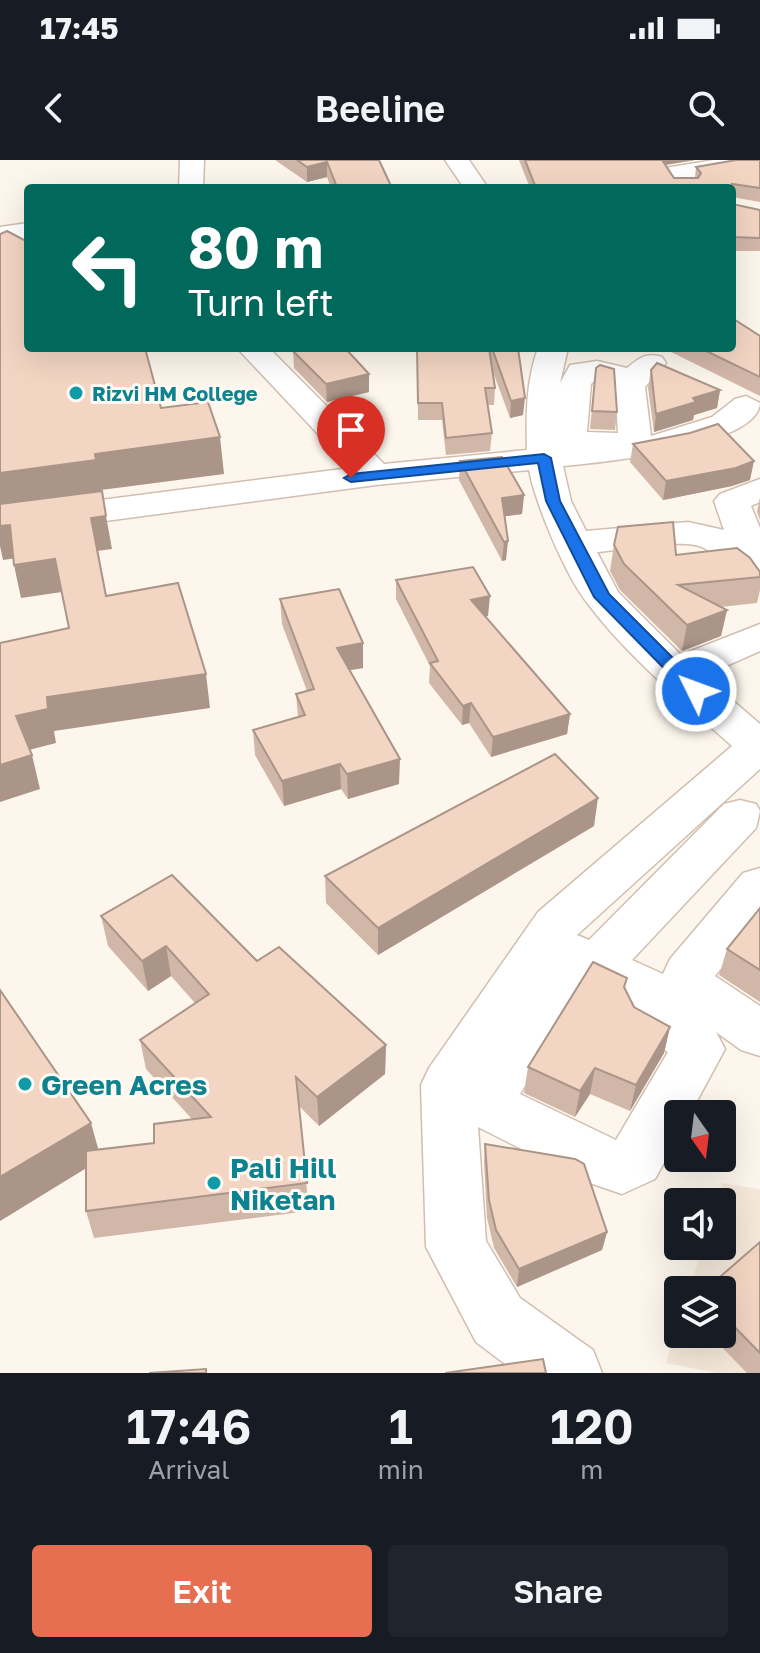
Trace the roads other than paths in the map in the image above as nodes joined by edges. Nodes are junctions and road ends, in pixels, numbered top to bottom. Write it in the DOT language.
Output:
graph roads {
  1 [pos="192,160"];
  2 [pos="457,160"];
  3 [pos="728,160"];
  4 [pos="191,184"];
  5 [pos="473,184"];
  6 [pos="681,184"];
  7 [pos="24,232"];
  8 [pos="0,235"];
  9 [pos="256,352"];
  10 [pos="627,352"];
  11 [pos="560,363"];
  12 [pos="690,400"];
  13 [pos="552,447"];
  14 [pos="376,475"];
  15 [pos="760,489"];
  16 [pos="0,524"];
  17 [pos="576,543"];
  18 [pos="758,561"];
  19 [pos="760,636"];
  20 [pos="675,673"];
  21 [pos="760,746"];
  22 [pos="740,816"];
  23 [pos="760,886"];
  24 [pos="572,955"];
  25 [pos="760,1034"];
  26 [pos="466,1094"];
  27 [pos="570,1373"];
  1 -- 4 [label="street"];
  2 -- 5 [label="street"];
  3 -- 6 [label="street"];
  7 -- 8 [label="street"];
  9 -- 14 [label="street"];
  10 -- 12 [label="street"];
  11 -- 12 [label="street"];
  11 -- 13 [label="street"];
  12 -- 13 [label="street"];
  12 -- 13 [label="street"];
  13 -- 14 [label="street"];
  13 -- 17 [label="street"];
  14 -- 16 [label="street"];
  15 -- 18 [label="street"];
  17 -- 18 [label="street"];
  17 -- 20 [label="street"];
  19 -- 20 [label="street"];
  20 -- 21 [label="street"];
  21 -- 24 [label="street"];
  22 -- 24 [label="street"];
  23 -- 25 [label="street"];
  24 -- 26 [label="street"];
  24 -- 26 [label="street"];
  26 -- 27 [label="street"];
}
